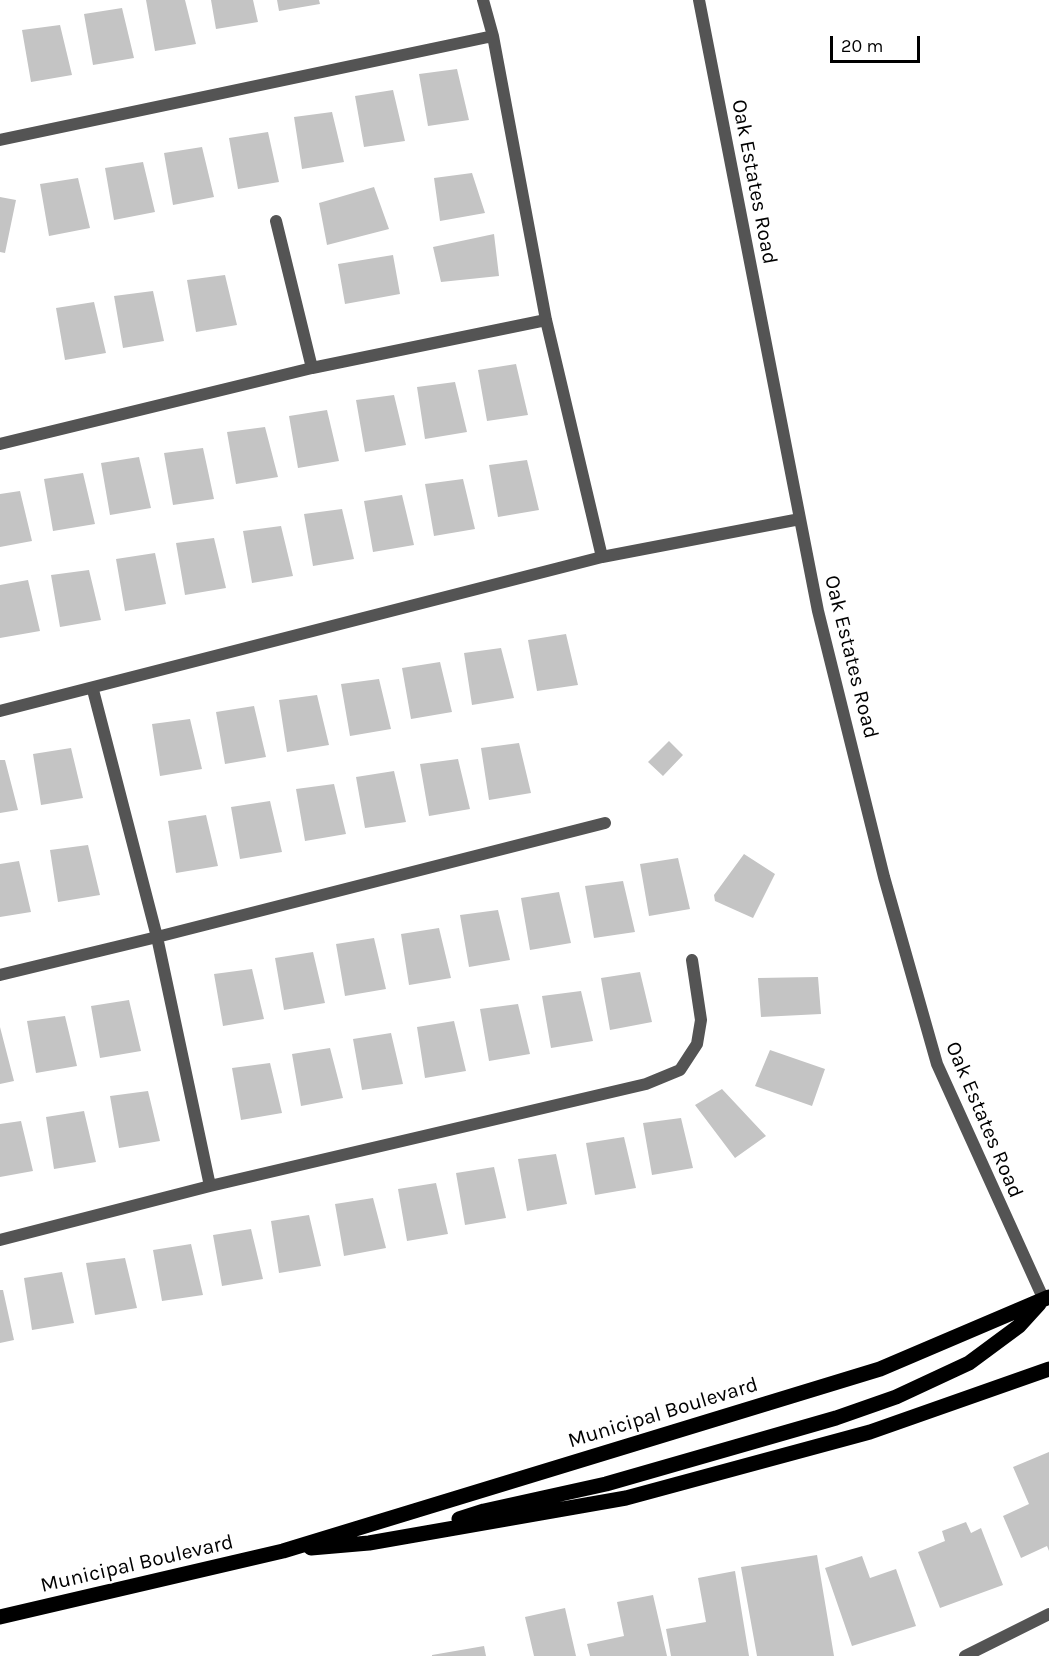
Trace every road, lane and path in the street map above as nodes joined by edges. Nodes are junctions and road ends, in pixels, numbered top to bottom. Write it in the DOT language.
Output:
graph roads {
  1 [pos="483,0"];
  2 [pos="699,0"];
  3 [pos="493,36"];
  4 [pos="0,140"];
  5 [pos="276,221"];
  6 [pos="546,320"];
  7 [pos="312,368"];
  8 [pos="0,444"];
  9 [pos="800,519"];
  10 [pos="603,557"];
  11 [pos="93,690"];
  12 [pos="0,711"];
  13 [pos="605,823"];
  14 [pos="157,938"];
  15 [pos="692,960"];
  16 [pos="0,975"];
  17 [pos="210,1186"];
  18 [pos="0,1240"];
  19 [pos="1047,1299"];
  20 [pos="1049,1369"];
  21 [pos="408,1536"];
  22 [pos="283,1551"];
  23 [pos="1049,1614"];
  24 [pos="0,1617"];
  25 [pos="965,1656"];
  1 -- 3 [label="street"];
  2 -- 9 [label="street, Oak Estates Road"];
  3 -- 4 [label="street"];
  3 -- 6 [label="street"];
  5 -- 7 [label="street"];
  6 -- 7 [label="street"];
  6 -- 10 [label="street"];
  7 -- 8 [label="street"];
  9 -- 10 [label="street"];
  9 -- 19 [label="street, Oak Estates Road"];
  10 -- 11 [label="street"];
  11 -- 12 [label="street"];
  11 -- 14 [label="street"];
  13 -- 14 [label="street"];
  14 -- 16 [label="street"];
  14 -- 17 [label="street"];
  15 -- 17 [label="street"];
  17 -- 18 [label="street"];
  19 -- 21 [label="main road"];
  19 -- 22 [label="main road, Municipal Boulevard"];
  20 -- 21 [label="main road, Municipal Boulevard"];
  21 -- 22 [label="main road, Municipal Boulevard"];
  22 -- 24 [label="main road, Municipal Boulevard"];
  23 -- 25 [label="street"];
}
